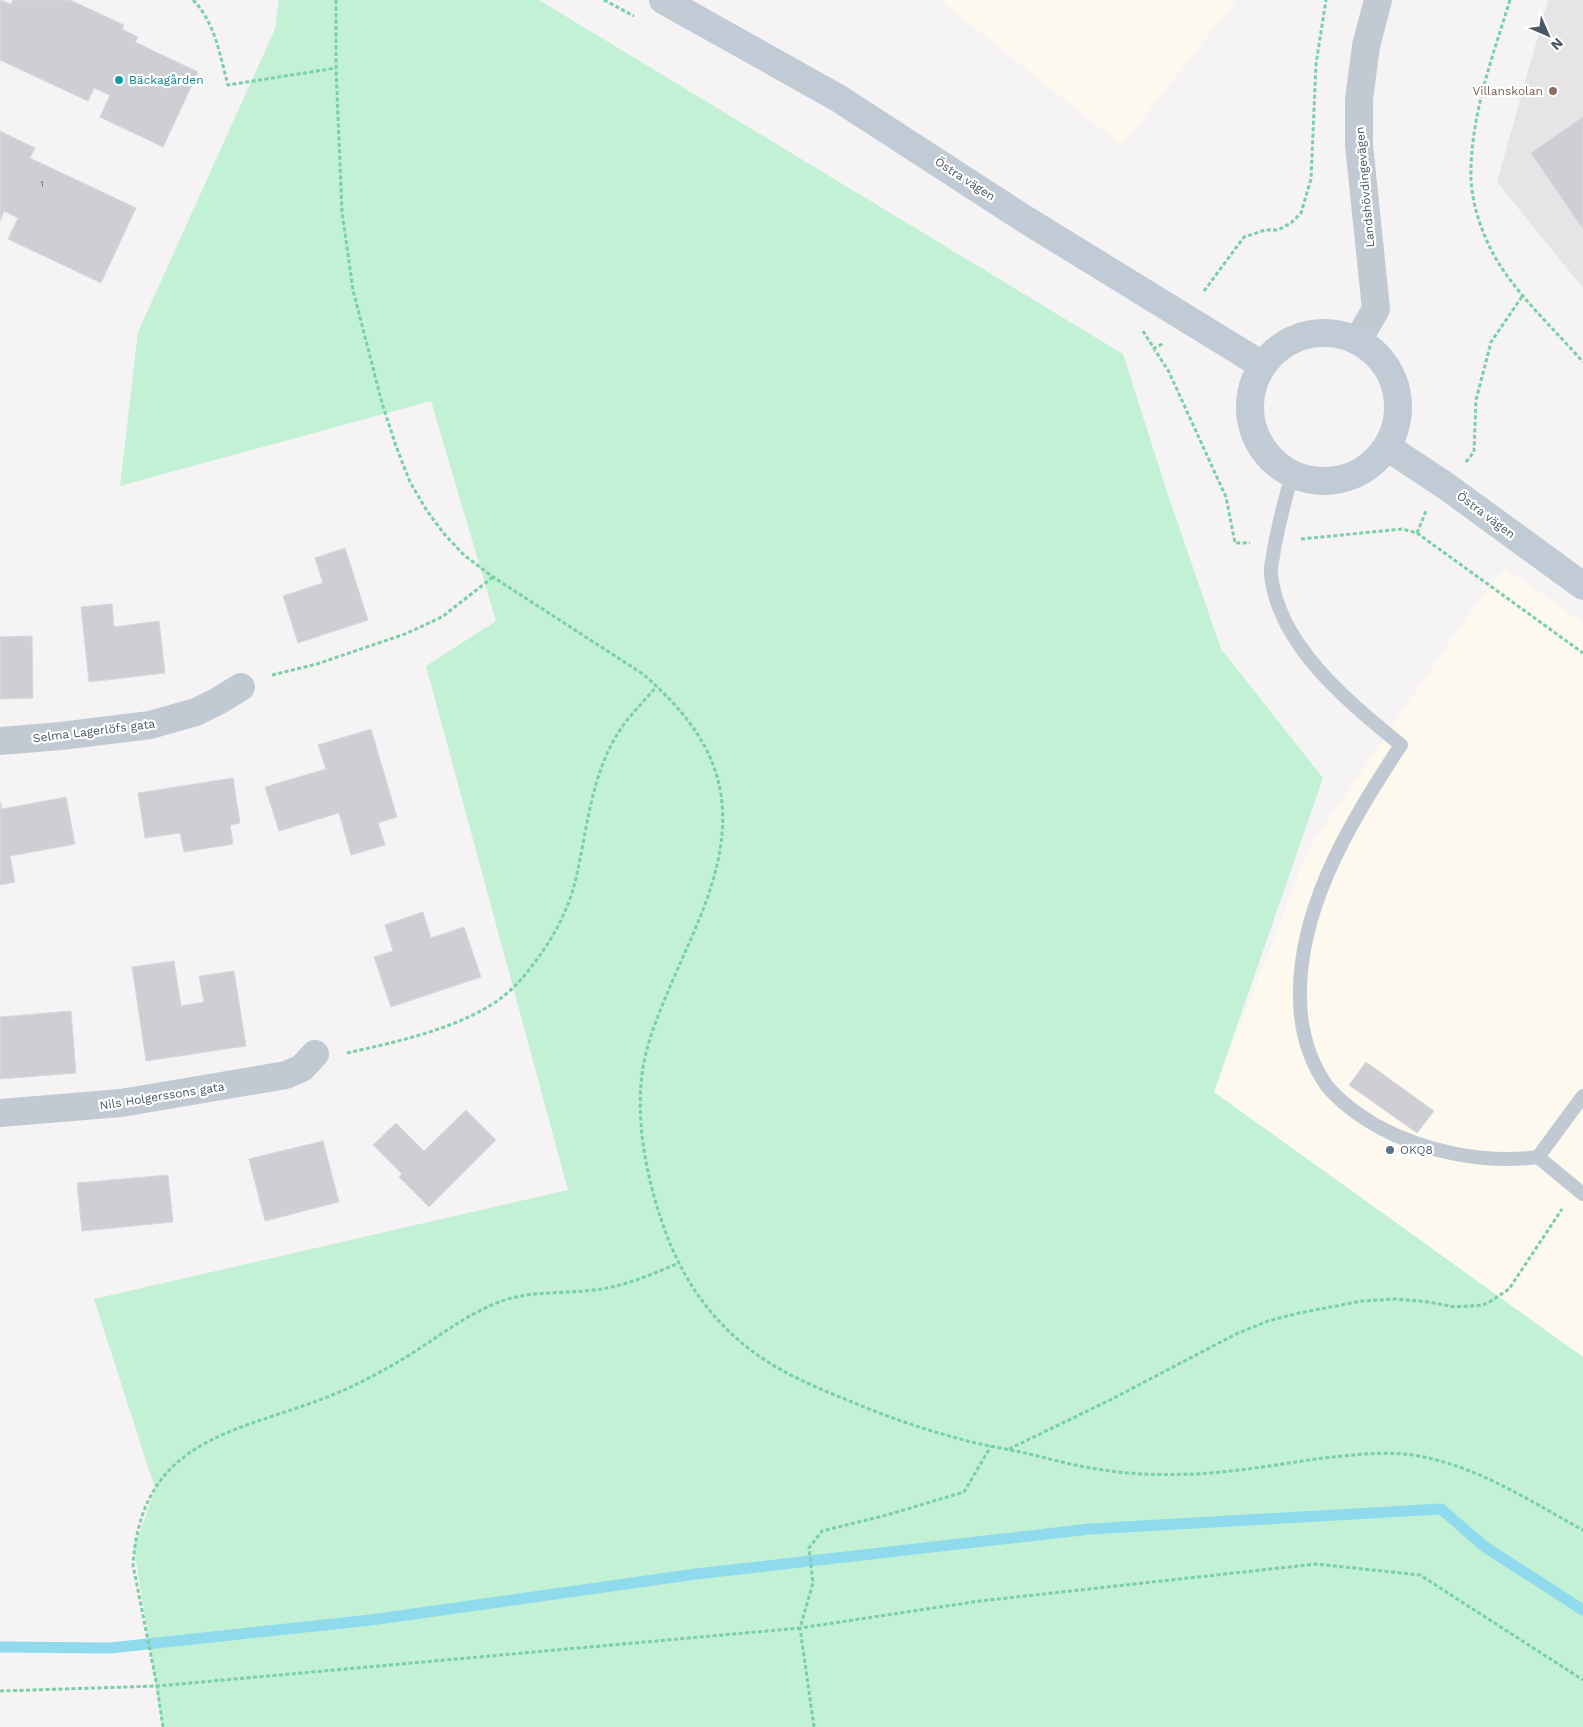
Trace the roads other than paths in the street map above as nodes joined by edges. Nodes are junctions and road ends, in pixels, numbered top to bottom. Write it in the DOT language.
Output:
graph roads {
  1 [pos="663,0"];
  2 [pos="1378,0"];
  3 [pos="1358,340"];
  4 [pos="1262,365"];
  5 [pos="1387,447"];
  6 [pos="1292,474"];
  7 [pos="1583,586"];
  8 [pos="240,687"];
  9 [pos="0,742"];
  10 [pos="316,1054"];
  11 [pos="1583,1096"];
  12 [pos="0,1113"];
  13 [pos="1538,1157"];
  14 [pos="1579,1192"];
  1 -- 4 [label="main road, Östra vägen"];
  2 -- 3 [label="street, Landshövdingevägen"];
  3 -- 4 [label="main road"];
  3 -- 5 [label="main road"];
  4 -- 6 [label="main road"];
  5 -- 6 [label="main road"];
  5 -- 7 [label="main road, Östra vägen"];
  6 -- 13 [label="lane"];
  8 -- 9 [label="street, Selma Lagerlöfs gata"];
  10 -- 12 [label="street, Nils Holgerssons gata"];
  11 -- 13 [label="lane"];
  13 -- 14 [label="lane"];
}
